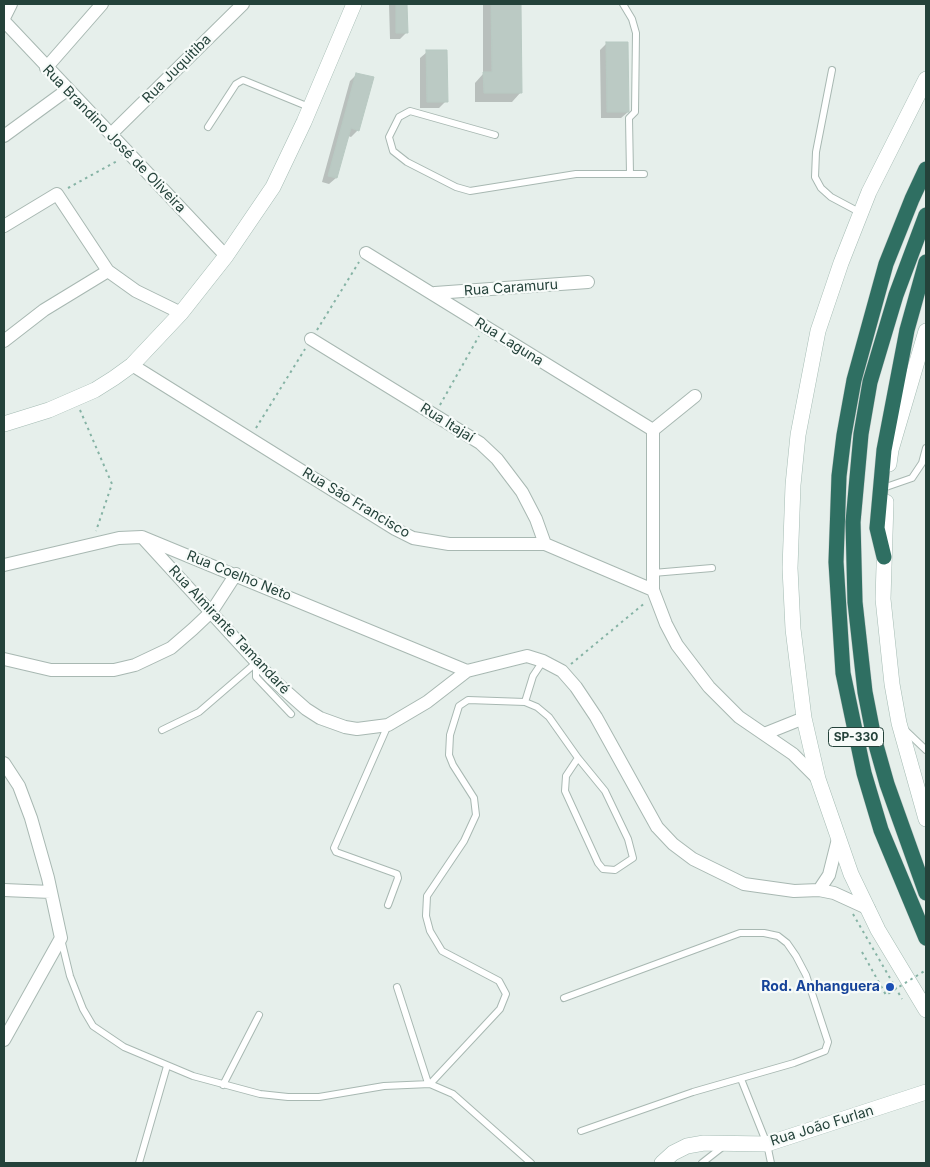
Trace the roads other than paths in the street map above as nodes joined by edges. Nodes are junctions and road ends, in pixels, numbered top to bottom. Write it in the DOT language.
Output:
graph roads {
  1 [pos="11,4"];
  2 [pos="102,4"];
  3 [pos="243,4"];
  4 [pos="623,4"];
  5 [pos="351,5"];
  6 [pos="4,19"];
  7 [pos="46,68"];
  8 [pos="832,70"];
  9 [pos="926,79"];
  10 [pos="67,90"];
  11 [pos="310,108"];
  12 [pos="208,127"];
  13 [pos="111,134"];
  14 [pos="495,135"];
  15 [pos="4,136"];
  16 [pos="926,168"];
  17 [pos="630,174"];
  18 [pos="644,174"];
  19 [pos="861,213"];
  20 [pos="926,215"];
  21 [pos="4,226"];
  22 [pos="366,253"];
  23 [pos="226,256"];
  24 [pos="926,262"];
  25 [pos="108,271"];
  26 [pos="588,282"];
  27 [pos="470,292"];
  28 [pos="435,293"];
  29 [pos="181,312"];
  30 [pos="463,312"];
  31 [pos="926,331"];
  32 [pos="311,339"];
  33 [pos="4,341"];
  34 [pos="132,365"];
  35 [pos="695,396"];
  36 [pos="4,424"];
  37 [pos="653,430"];
  38 [pos="926,448"];
  39 [pos="886,487"];
  40 [pos="142,537"];
  41 [pos="545,544"];
  42 [pos="884,557"];
  43 [pos="4,564"];
  44 [pos="712,568"];
  45 [pos="653,573"];
  46 [pos="236,574"];
  47 [pos="654,592"];
  48 [pos="212,611"];
  49 [pos="4,659"];
  50 [pos="543,661"];
  51 [pos="256,662"];
  52 [pos="466,671"];
  53 [pos="525,702"];
  54 [pos="290,714"];
  55 [pos="804,718"];
  56 [pos="899,723"];
  57 [pos="388,725"];
  58 [pos="162,730"];
  59 [pos="764,734"];
  60 [pos="926,750"];
  61 [pos="578,758"];
  62 [pos="4,763"];
  63 [pos="818,779"];
  64 [pos="926,819"];
  65 [pos="838,839"];
  66 [pos="4,890"];
  67 [pos="819,890"];
  68 [pos="51,892"];
  69 [pos="926,893"];
  70 [pos="388,906"];
  71 [pos="869,910"];
  72 [pos="61,938"];
  73 [pos="926,938"];
  74 [pos="397,987"];
  75 [pos="564,998"];
  76 [pos="926,1010"];
  77 [pos="259,1015"];
  78 [pos="4,1040"];
  79 [pos="167,1066"];
  80 [pos="741,1079"];
  81 [pos="429,1084"];
  82 [pos="223,1085"];
  83 [pos="926,1092"];
  84 [pos="581,1130"];
  85 [pos="727,1144"];
  86 [pos="767,1144"];
  87 [pos="140,1163"];
  88 [pos="531,1163"];
  89 [pos="662,1163"];
  90 [pos="702,1163"];
  91 [pos="771,1163"];
  1 -- 6 [label="street"];
  2 -- 7 [label="street"];
  3 -- 13 [label="street, Rua Juquitiba"];
  4 -- 17 [label="lane"];
  5 -- 11 [label="main road"];
  6 -- 7 [label="street, Rua Brandino José de Oliveira"];
  7 -- 10 [label="street, Rua Brandino José de Oliveira"];
  8 -- 19 [label="lane"];
  9 -- 19 [label="main road"];
  10 -- 13 [label="street, Rua Brandino José de Oliveira"];
  10 -- 15 [label="street"];
  11 -- 12 [label="lane"];
  11 -- 23 [label="main road"];
  13 -- 23 [label="street, Rua Brandino José de Oliveira"];
  14 -- 17 [label="lane"];
  16 -- 73 [label="highway, SP-330"];
  17 -- 18 [label="lane"];
  19 -- 55 [label="main road"];
  20 -- 69 [label="highway, SP-330"];
  21 -- 25 [label="street"];
  22 -- 28 [label="street, Rua Laguna"];
  23 -- 29 [label="main road"];
  24 -- 42 [label="highway"];
  25 -- 29 [label="street"];
  25 -- 33 [label="street"];
  26 -- 27 [label="street, Rua Caramuru"];
  27 -- 28 [label="street, Rua Caramuru"];
  27 -- 30 [label="street"];
  28 -- 30 [label="street, Rua Laguna"];
  29 -- 34 [label="main road"];
  30 -- 37 [label="street, Rua Laguna"];
  31 -- 39 [label="main road"];
  32 -- 41 [label="street, Rua Itajaí"];
  34 -- 36 [label="main road"];
  34 -- 41 [label="street, Rua São Francisco"];
  35 -- 37 [label="street"];
  37 -- 45 [label="street"];
  38 -- 39 [label="lane"];
  39 -- 42 [label="main road"];
  40 -- 43 [label="street, Rua Coelho Neto"];
  40 -- 46 [label="street, Rua Coelho Neto"];
  40 -- 48 [label="street, Rua Almirante Tamandaré"];
  41 -- 47 [label="street, Rua São Francisco"];
  42 -- 56 [label="main road"];
  44 -- 45 [label="lane"];
  45 -- 47 [label="street"];
  46 -- 48 [label="street"];
  46 -- 52 [label="street, Rua Coelho Neto"];
  47 -- 59 [label="street"];
  48 -- 49 [label="street"];
  48 -- 51 [label="street, Rua Almirante Tamandaré"];
  50 -- 52 [label="street, Rua Almirante Tamandaré"];
  50 -- 53 [label="lane"];
  50 -- 67 [label="street, Rua Almirante Tamandaré"];
  51 -- 54 [label="lane"];
  51 -- 57 [label="street, Rua Almirante Tamandaré"];
  51 -- 58 [label="lane"];
  52 -- 57 [label="street, Rua Almirante Tamandaré"];
  53 -- 61 [label="lane"];
  53 -- 81 [label="lane"];
  55 -- 59 [label="street"];
  55 -- 63 [label="main road"];
  56 -- 60 [label="lane"];
  56 -- 64 [label="main road"];
  57 -- 70 [label="lane"];
  59 -- 63 [label="street"];
  61 -- 61 [label="lane"];
  62 -- 68 [label="street"];
  63 -- 65 [label="main road"];
  65 -- 67 [label="street"];
  65 -- 71 [label="main road"];
  66 -- 68 [label="street"];
  67 -- 71 [label="street, Rua Almirante Tamandaré"];
  68 -- 72 [label="street"];
  71 -- 76 [label="main road"];
  72 -- 78 [label="street"];
  72 -- 79 [label="lane"];
  74 -- 81 [label="lane"];
  75 -- 80 [label="lane"];
  77 -- 82 [label="lane"];
  79 -- 82 [label="lane"];
  79 -- 87 [label="lane"];
  80 -- 84 [label="lane"];
  80 -- 86 [label="lane"];
  81 -- 82 [label="lane"];
  81 -- 88 [label="lane"];
  83 -- 86 [label="main road, Rua João Furlan"];
  85 -- 86 [label="main road, Rua João Furlan"];
  85 -- 89 [label="main road, Rua João Furlan"];
  85 -- 90 [label="lane"];
  86 -- 91 [label="lane"];
}
